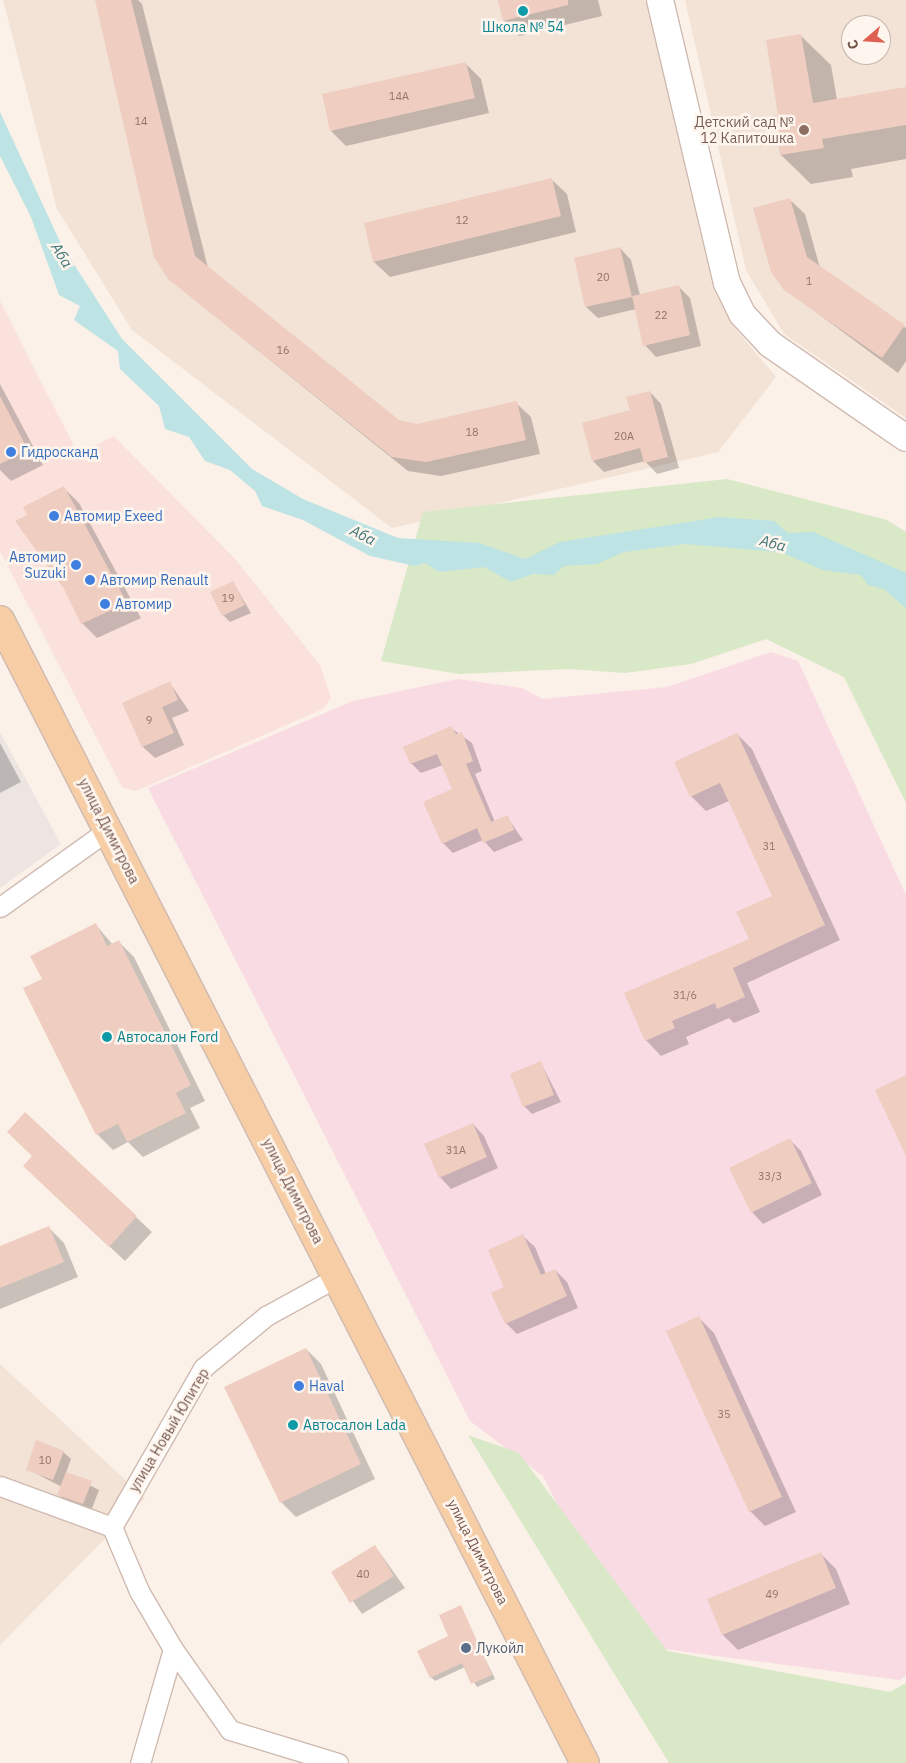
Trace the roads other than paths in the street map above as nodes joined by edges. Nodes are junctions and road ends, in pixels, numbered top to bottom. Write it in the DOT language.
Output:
graph roads {
  1 [pos="660,0"];
  2 [pos="906,438"];
  3 [pos="0,620"];
  4 [pos="108,830"];
  5 [pos="0,906"];
  6 [pos="337,1277"];
  7 [pos="0,1486"];
  8 [pos="112,1527"];
  9 [pos="173,1649"];
  10 [pos="583,1762"];
  11 [pos="140,1763"];
  12 [pos="338,1763"];
  1 -- 2 [label="street"];
  3 -- 4 [label="main road, улица Димитрова"];
  4 -- 5 [label="street"];
  4 -- 6 [label="main road, улица Димитрова"];
  6 -- 8 [label="street, улица Новый Юпитер"];
  6 -- 10 [label="main road, улица Димитрова"];
  7 -- 8 [label="street"];
  8 -- 9 [label="street"];
  9 -- 11 [label="street"];
  9 -- 12 [label="street"];
}
